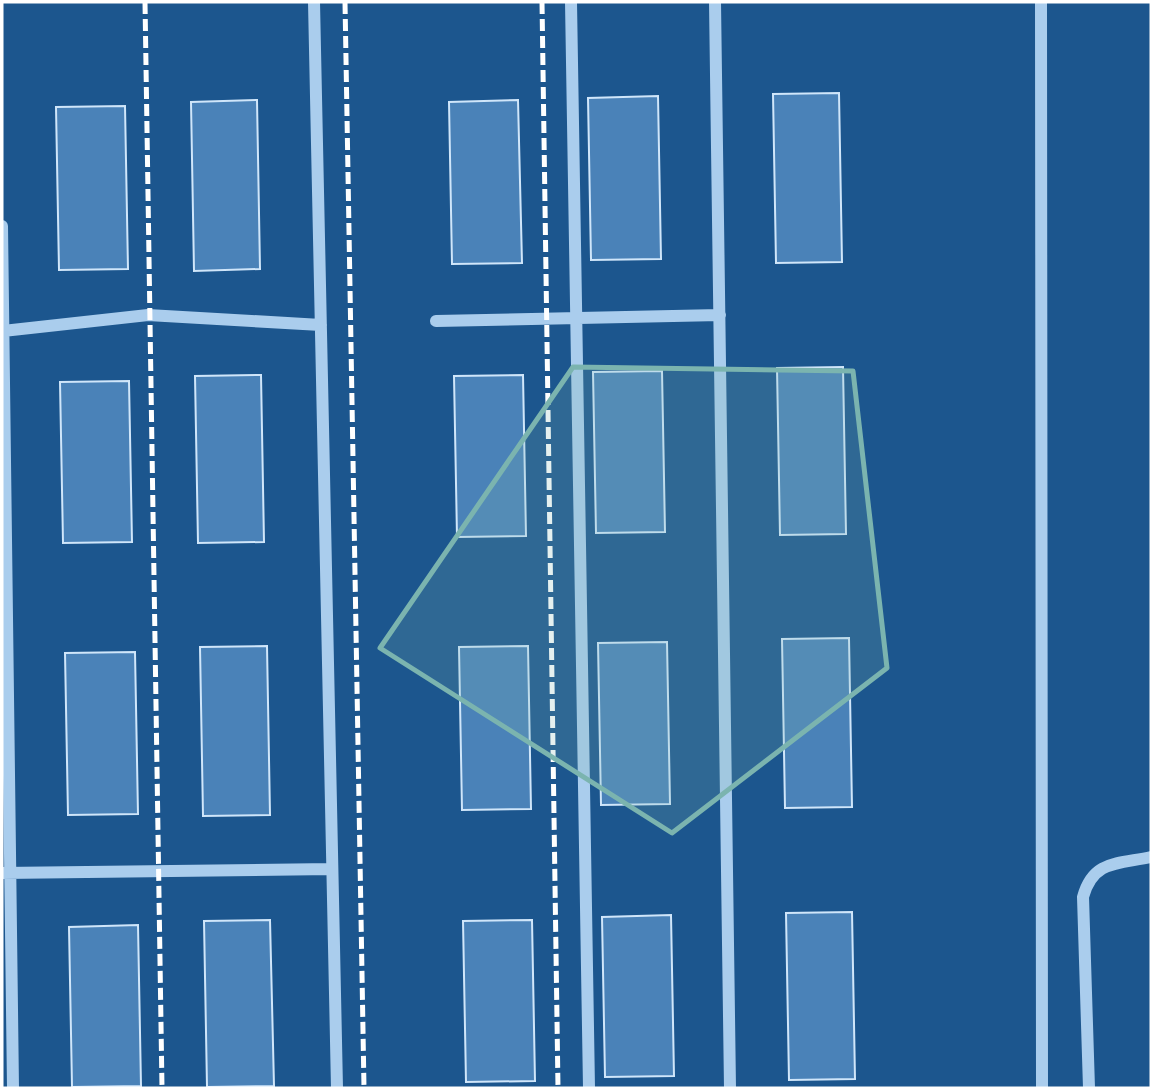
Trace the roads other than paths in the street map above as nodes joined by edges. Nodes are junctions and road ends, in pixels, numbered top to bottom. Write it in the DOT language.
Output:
graph roads {
  1 [pos="314,2"];
  2 [pos="571,2"];
  3 [pos="715,2"];
  4 [pos="1041,2"];
  5 [pos="2,226"];
  6 [pos="719,315"];
  7 [pos="576,318"];
  8 [pos="436,321"];
  9 [pos="321,325"];
  10 [pos="3,331"];
  11 [pos="1151,857"];
  12 [pos="332,869"];
  13 [pos="6,873"];
  14 [pos="13,1088"];
  15 [pos="337,1088"];
  16 [pos="589,1088"];
  17 [pos="730,1088"];
  18 [pos="1042,1088"];
  19 [pos="1089,1088"];
  1 -- 9 [label="street"];
  2 -- 7 [label="street"];
  3 -- 6 [label="street"];
  4 -- 18 [label="street"];
  5 -- 10 [label="street"];
  6 -- 7 [label="street"];
  6 -- 17 [label="street"];
  7 -- 8 [label="street"];
  7 -- 16 [label="street"];
  9 -- 10 [label="street"];
  9 -- 12 [label="street"];
  10 -- 13 [label="street"];
  11 -- 19 [label="street"];
  12 -- 13 [label="street"];
  12 -- 15 [label="street"];
  13 -- 14 [label="street"];
}
